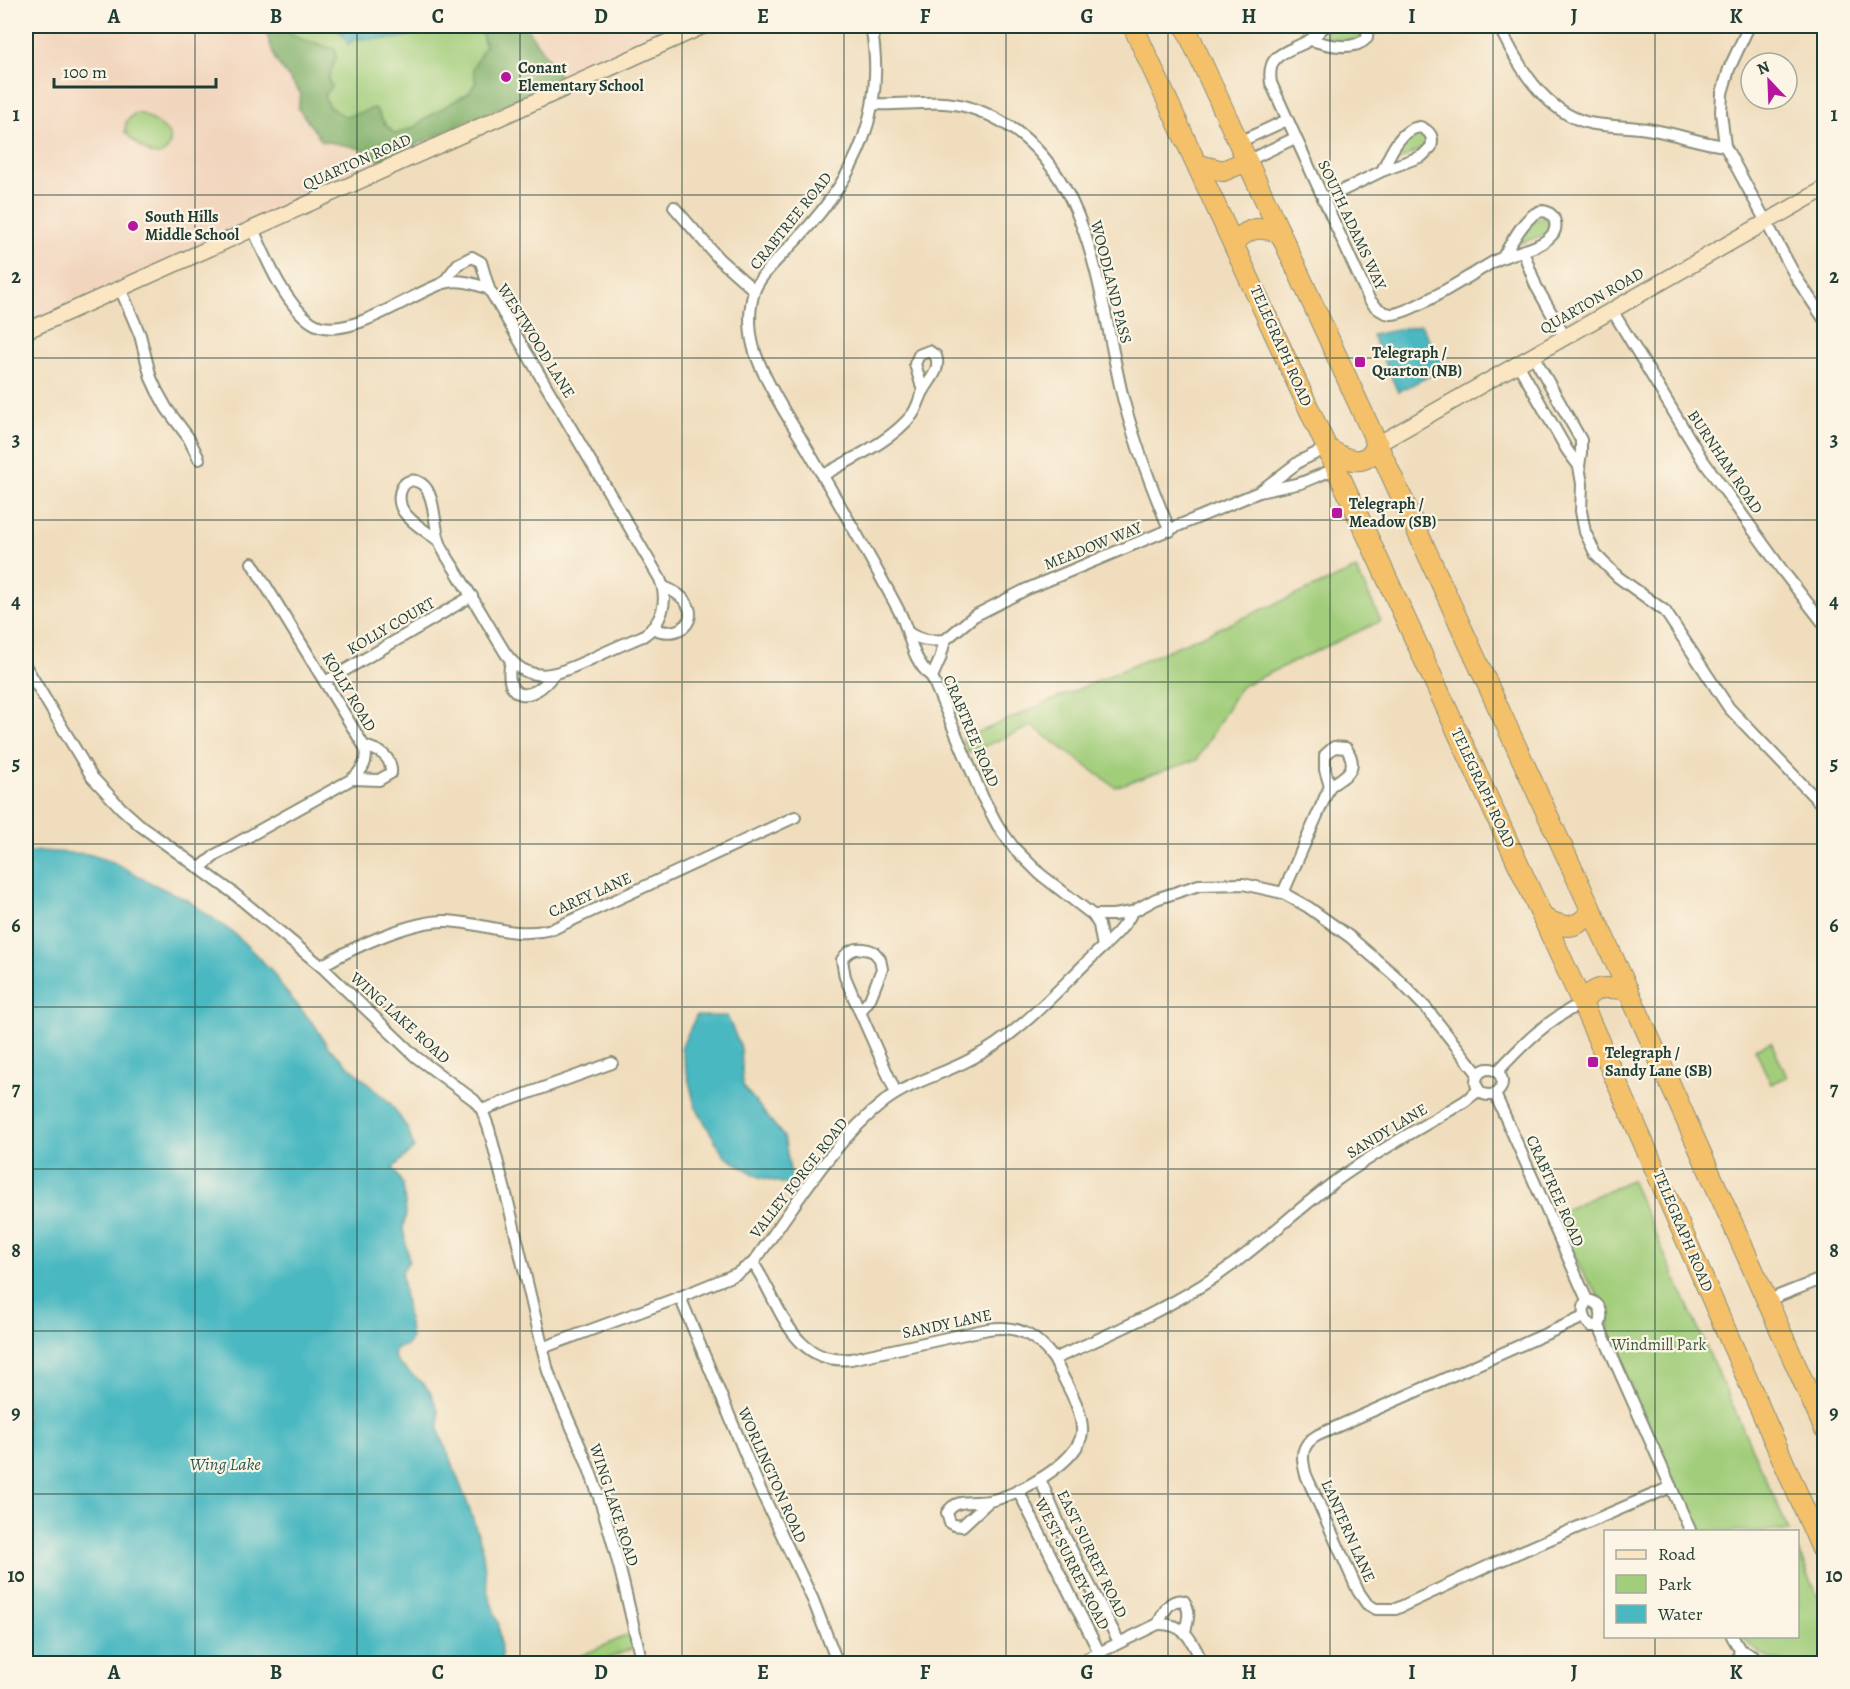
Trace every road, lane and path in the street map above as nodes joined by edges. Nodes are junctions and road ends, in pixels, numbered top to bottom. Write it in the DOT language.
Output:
graph roads {
  1 [pos="703,26"];
  2 [pos="871,26"];
  3 [pos="1134,26"];
  4 [pos="1185,26"];
  5 [pos="1326,26"];
  6 [pos="1368,26"];
  7 [pos="1499,26"];
  8 [pos="1749,26"];
  9 [pos="1311,40"];
  10 [pos="873,104"];
  11 [pos="1287,120"];
  12 [pos="1295,138"];
  13 [pos="1239,142"];
  14 [pos="1725,146"];
  15 [pos="1248,161"];
  16 [pos="1199,165"];
  17 [pos="1382,171"];
  18 [pos="1824,189"];
  19 [pos="1323,200"];
  20 [pos="674,207"];
  21 [pos="1767,222"];
  22 [pos="253,229"];
  23 [pos="1280,232"];
  24 [pos="1234,242"];
  25 [pos="1522,251"];
  26 [pos="1504,255"];
  27 [pos="444,282"];
  28 [pos="120,288"];
  29 [pos="489,289"];
  30 [pos="754,290"];
  31 [pos="1612,310"];
  32 [pos="1824,319"];
  33 [pos="26,331"];
  34 [pos="1564,337"];
  35 [pos="1533,355"];
  36 [pos="1518,364"];
  37 [pos="923,391"];
  38 [pos="1378,444"];
  39 [pos="1328,448"];
  40 [pos="199,459"];
  41 [pos="1579,466"];
  42 [pos="1337,468"];
  43 [pos="822,476"];
  44 [pos="1259,492"];
  45 [pos="1170,531"];
  46 [pos="439,542"];
  47 [pos="252,563"];
  48 [pos="664,587"];
  49 [pos="472,596"];
  50 [pos="1824,624"];
  51 [pos="652,628"];
  52 [pos="909,633"];
  53 [pos="945,640"];
  54 [pos="511,661"];
  55 [pos="26,667"];
  56 [pos="553,675"];
  57 [pos="932,676"];
  58 [pos="325,682"];
  59 [pos="364,746"];
  60 [pos="352,779"];
  61 [pos="1330,786"];
  62 [pos="1824,807"];
  63 [pos="795,817"];
  64 [pos="200,868"];
  65 [pos="1283,893"];
  66 [pos="1132,912"];
  67 [pos="1592,913"];
  68 [pos="1093,915"];
  69 [pos="1543,918"];
  70 [pos="1102,947"];
  71 [pos="321,966"];
  72 [pos="1628,990"];
  73 [pos="1582,1003"];
  74 [pos="860,1012"];
  75 [pos="612,1063"];
  76 [pos="1498,1071"];
  77 [pos="1478,1074"];
  78 [pos="1479,1090"];
  79 [pos="896,1094"];
  80 [pos="1495,1094"];
  81 [pos="482,1110"];
  82 [pos="753,1263"];
  83 [pos="1824,1278"];
  84 [pos="680,1297"];
  85 [pos="1587,1299"];
  86 [pos="1768,1300"];
  87 [pos="1584,1317"];
  88 [pos="1599,1326"];
  89 [pos="542,1348"];
  90 [pos="1054,1359"];
  91 [pos="1824,1428"];
  92 [pos="1040,1479"];
  93 [pos="1671,1487"];
  94 [pos="1018,1490"];
  95 [pos="988,1502"];
  96 [pos="1689,1530"];
  97 [pos="1824,1554"];
  98 [pos="1158,1624"];
  99 [pos="1185,1631"];
  100 [pos="1733,1638"];
  101 [pos="1109,1647"];
  102 [pos="1740,1650"];
  103 [pos="642,1664"];
  104 [pos="838,1664"];
  105 [pos="1076,1664"];
  106 [pos="1203,1664"];
  107 [pos="1737,1664"];
  108 [pos="1761,1664"];
  1 -- 22 [label="street, QUARTON ROAD"];
  2 -- 10 [label="street, CRABTREE ROAD"];
  3 -- 16 [label="highway, TELEGRAPH ROAD"];
  4 -- 13 [label="highway"];
  5 -- 9 [label="street"];
  6 -- 9 [label="street"];
  7 -- 14 [label="street"];
  8 -- 14 [label="street"];
  9 -- 11 [label="street, SOUTH ADAMS WAY"];
  10 -- 30 [label="street, CRABTREE ROAD"];
  10 -- 45 [label="street, WOODLAND PASS"];
  11 -- 12 [label="street, SOUTH ADAMS WAY"];
  11 -- 13 [label="street"];
  12 -- 15 [label="street"];
  12 -- 19 [label="street, SOUTH ADAMS WAY"];
  13 -- 15 [label="highway"];
  14 -- 21 [label="street"];
  15 -- 16 [label="highway"];
  15 -- 23 [label="highway"];
  16 -- 24 [label="highway, TELEGRAPH ROAD"];
  17 -- 17 [label="street"];
  17 -- 19 [label="street"];
  18 -- 21 [label="street, QUARTON ROAD"];
  19 -- 26 [label="street, SOUTH ADAMS WAY"];
  20 -- 30 [label="street"];
  21 -- 31 [label="street, QUARTON ROAD"];
  21 -- 32 [label="street"];
  22 -- 27 [label="street, WESTWOOD LANE"];
  22 -- 28 [label="street, QUARTON ROAD"];
  23 -- 24 [label="highway"];
  23 -- 38 [label="highway"];
  24 -- 39 [label="highway, TELEGRAPH ROAD"];
  25 -- 26 [label="street, SOUTH ADAMS WAY"];
  25 -- 26 [label="street, SOUTH ADAMS WAY"];
  25 -- 34 [label="street"];
  27 -- 29 [label="street, WESTWOOD LANE"];
  27 -- 29 [label="street"];
  28 -- 33 [label="street, QUARTON ROAD"];
  28 -- 40 [label="street"];
  29 -- 48 [label="street, WESTWOOD LANE"];
  30 -- 43 [label="street, CRABTREE ROAD"];
  31 -- 34 [label="street, QUARTON ROAD"];
  31 -- 50 [label="street, BURNHAM ROAD"];
  34 -- 35 [label="street, QUARTON ROAD"];
  35 -- 36 [label="street, QUARTON ROAD"];
  35 -- 41 [label="street"];
  36 -- 38 [label="street, QUARTON ROAD"];
  36 -- 41 [label="street"];
  37 -- 43 [label="street"];
  38 -- 39 [label="highway"];
  38 -- 67 [label="highway"];
  39 -- 42 [label="highway, TELEGRAPH ROAD"];
  39 -- 44 [label="street, MEADOW WAY"];
  41 -- 62 [label="street"];
  42 -- 44 [label="street, MEADOW WAY"];
  42 -- 69 [label="highway, TELEGRAPH ROAD"];
  43 -- 52 [label="street, CRABTREE ROAD"];
  44 -- 45 [label="street, MEADOW WAY"];
  45 -- 53 [label="street, MEADOW WAY"];
  46 -- 46 [label="street"];
  46 -- 49 [label="street"];
  47 -- 58 [label="street, KOLLY ROAD"];
  48 -- 51 [label="street"];
  48 -- 51 [label="street"];
  49 -- 54 [label="street"];
  49 -- 58 [label="street, KOLLY COURT"];
  51 -- 56 [label="street"];
  52 -- 53 [label="street"];
  52 -- 57 [label="street, CRABTREE ROAD"];
  53 -- 57 [label="street"];
  54 -- 56 [label="street"];
  54 -- 56 [label="street"];
  55 -- 64 [label="street, WING LAKE ROAD"];
  57 -- 68 [label="street, CRABTREE ROAD"];
  58 -- 59 [label="street, KOLLY ROAD"];
  59 -- 60 [label="street, KOLLY ROAD"];
  59 -- 60 [label="street"];
  60 -- 64 [label="street"];
  61 -- 65 [label="street"];
  63 -- 71 [label="street, CAREY LANE"];
  64 -- 71 [label="street, WING LAKE ROAD"];
  65 -- 66 [label="street"];
  65 -- 77 [label="street"];
  66 -- 68 [label="street"];
  66 -- 70 [label="street, VALLEY FORGE ROAD"];
  67 -- 69 [label="highway"];
  67 -- 72 [label="highway"];
  68 -- 70 [label="street"];
  69 -- 73 [label="highway, TELEGRAPH ROAD"];
  70 -- 79 [label="street, VALLEY FORGE ROAD"];
  71 -- 81 [label="street, WING LAKE ROAD"];
  72 -- 73 [label="highway"];
  72 -- 86 [label="highway"];
  73 -- 76 [label="street"];
  73 -- 97 [label="highway, TELEGRAPH ROAD"];
  74 -- 74 [label="street"];
  74 -- 79 [label="street"];
  75 -- 81 [label="street"];
  76 -- 77 [label="street"];
  76 -- 80 [label="street"];
  77 -- 78 [label="street"];
  78 -- 80 [label="street"];
  78 -- 90 [label="street, SANDY LANE"];
  79 -- 82 [label="street, VALLEY FORGE ROAD"];
  80 -- 85 [label="street, CRABTREE ROAD"];
  81 -- 89 [label="street, WING LAKE ROAD"];
  82 -- 84 [label="street"];
  82 -- 90 [label="street, SANDY LANE"];
  83 -- 86 [label="street"];
  84 -- 89 [label="street"];
  84 -- 104 [label="street, WORLINGTON ROAD"];
  85 -- 87 [label="street"];
  85 -- 88 [label="street, CRABTREE ROAD"];
  86 -- 91 [label="highway"];
  87 -- 88 [label="street"];
  87 -- 93 [label="street, LANTERN LANE"];
  88 -- 93 [label="street, CRABTREE ROAD"];
  89 -- 103 [label="street, WING LAKE ROAD"];
  90 -- 92 [label="street"];
  92 -- 94 [label="street"];
  92 -- 101 [label="street, EAST SURREY ROAD"];
  93 -- 96 [label="street, CRABTREE ROAD"];
  94 -- 95 [label="street"];
  94 -- 101 [label="street, WEST SURREY ROAD"];
  98 -- 99 [label="street"];
  98 -- 99 [label="street, EAST SURREY ROAD"];
  98 -- 101 [label="street, EAST SURREY ROAD"];
  99 -- 106 [label="street, EAST SURREY ROAD"];
  100 -- 102 [label="street"];
  101 -- 105 [label="street, WEST SURREY ROAD"];
  102 -- 107 [label="street"];
  102 -- 108 [label="street"];
}
